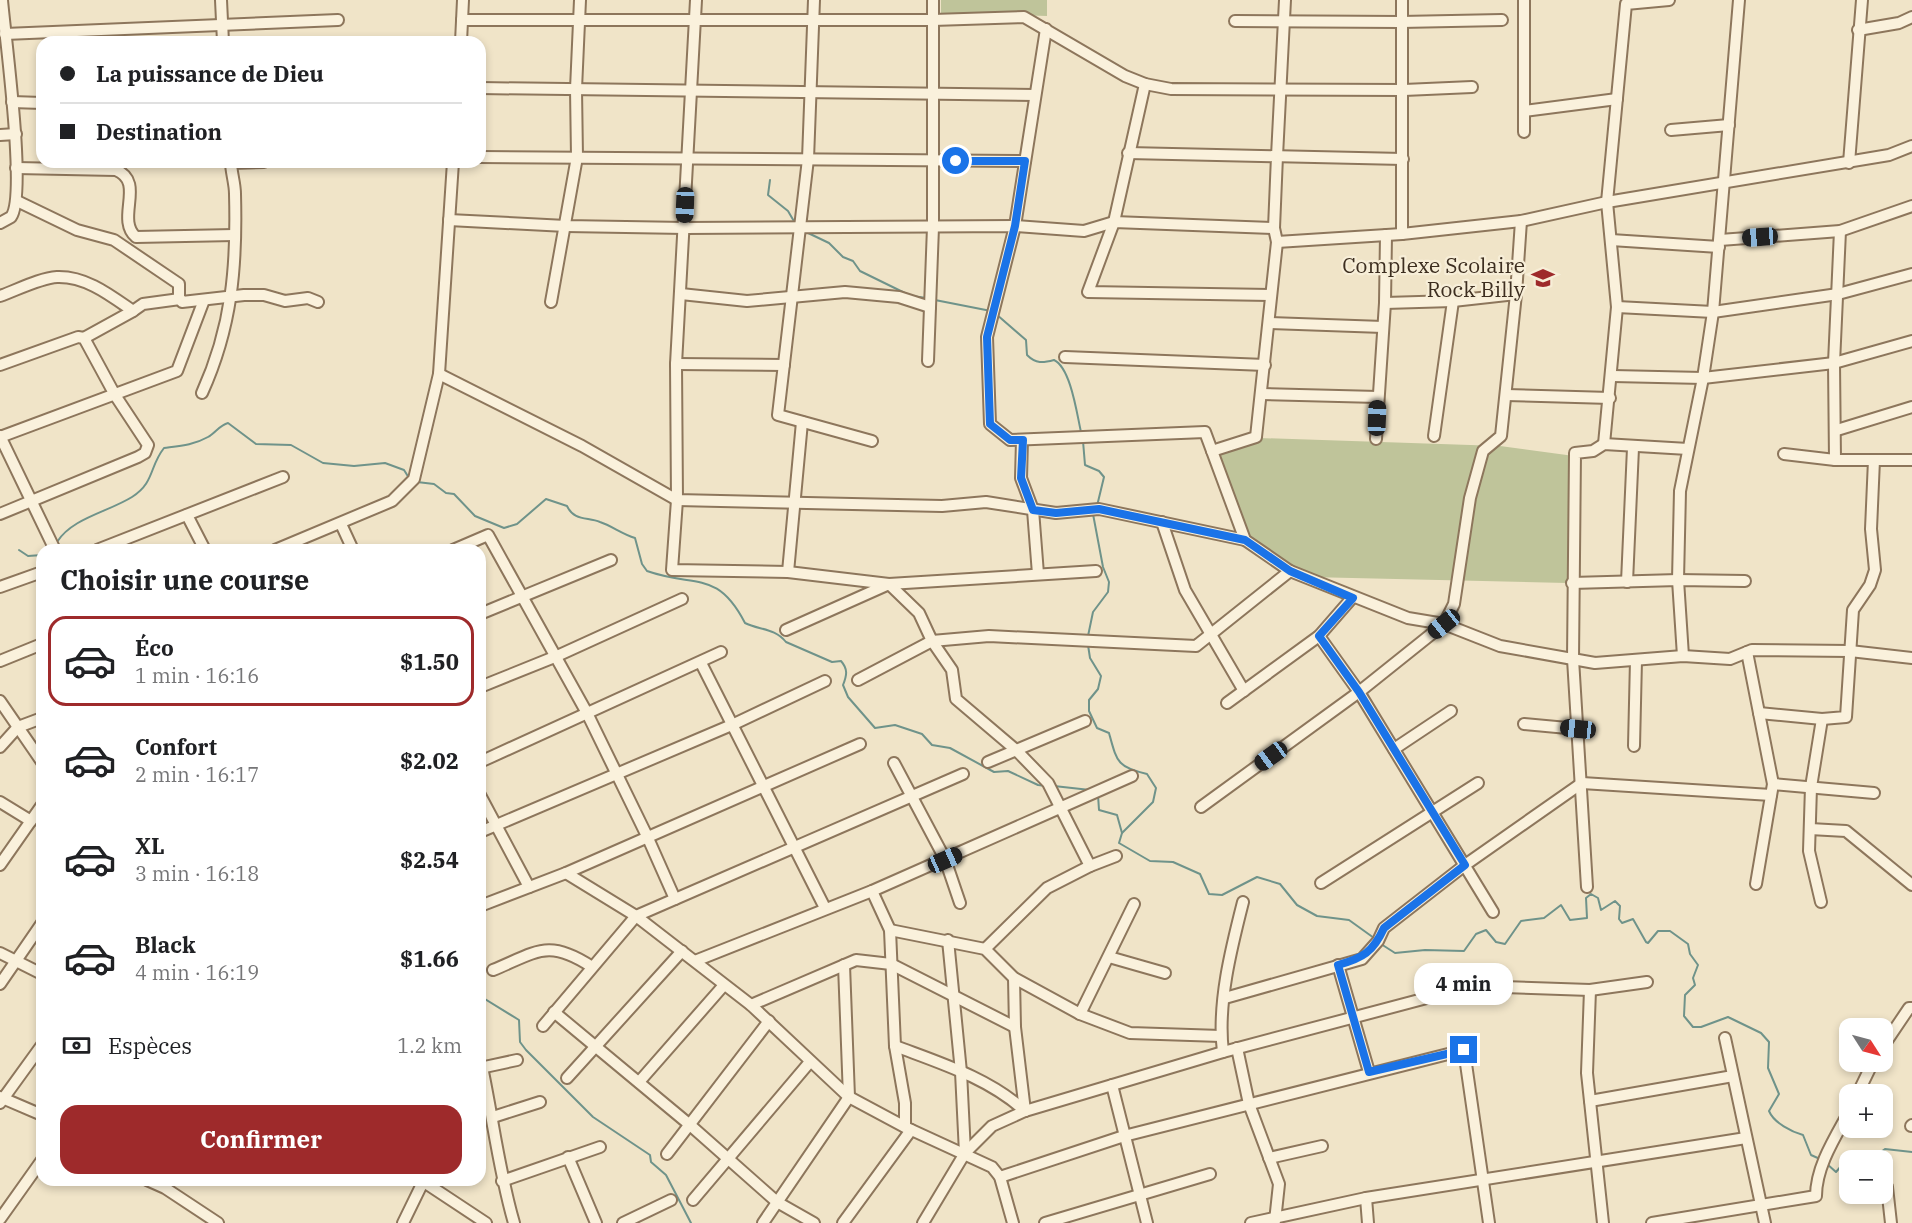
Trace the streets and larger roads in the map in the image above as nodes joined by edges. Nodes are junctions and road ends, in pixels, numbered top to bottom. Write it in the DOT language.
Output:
graph roads {
  1 [pos="2,0"];
  2 [pos="221,0"];
  3 [pos="463,0"];
  4 [pos="580,0"];
  5 [pos="696,0"];
  6 [pos="814,0"];
  7 [pos="933,0"];
  8 [pos="1286,0"];
  9 [pos="1402,0"];
  10 [pos="1524,0"];
  11 [pos="1669,0"];
  12 [pos="1739,0"];
  13 [pos="1862,0"];
  14 [pos="1912,17"];
  15 [pos="812,18"];
  16 [pos="2,19"];
  17 [pos="338,20"];
  18 [pos="462,20"];
  19 [pos="696,20"];
  20 [pos="933,20"];
  21 [pos="1502,20"];
  22 [pos="578,21"];
  23 [pos="1235,21"];
  24 [pos="1285,22"];
  25 [pos="1401,22"];
  26 [pos="221,26"];
  27 [pos="1046,29"];
  28 [pos="1858,30"];
  29 [pos="5,33"];
  30 [pos="222,36"];
  31 [pos="461,36"];
  32 [pos="4,79"];
  33 [pos="1145,84"];
  34 [pos="1472,87"];
  35 [pos="486,88"];
  36 [pos="576,89"];
  37 [pos="1404,90"];
  38 [pos="1280,91"];
  39 [pos="692,92"];
  40 [pos="810,92"];
  41 [pos="931,92"];
  42 [pos="1035,95"];
  43 [pos="1617,99"];
  44 [pos="12,102"];
  45 [pos="36,103"];
  46 [pos="1524,111"];
  47 [pos="1729,125"];
  48 [pos="1671,130"];
  49 [pos="1524,132"];
  50 [pos="15,134"];
  51 [pos="0,135"];
  52 [pos="1912,146"];
  53 [pos="1128,153"];
  54 [pos="1277,156"];
  55 [pos="577,157"];
  56 [pos="486,158"];
  57 [pos="687,158"];
  58 [pos="808,159"];
  59 [pos="1403,159"];
  60 [pos="933,161"];
  61 [pos="1025,161"];
  62 [pos="1849,163"];
  63 [pos="16,168"];
  64 [pos="232,168"];
  65 [pos="453,168"];
  66 [pos="1725,184"];
  67 [pos="17,201"];
  68 [pos="1607,202"];
  69 [pos="1912,206"];
  70 [pos="449,220"];
  71 [pos="1521,221"];
  72 [pos="1114,222"];
  73 [pos="0,223"];
  74 [pos="566,226"];
  75 [pos="1015,226"];
  76 [pos="933,227"];
  77 [pos="684,228"];
  78 [pos="798,228"];
  79 [pos="1274,228"];
  80 [pos="1840,231"];
  81 [pos="1402,234"];
  82 [pos="234,235"];
  83 [pos="1386,235"];
  84 [pos="1611,240"];
  85 [pos="1277,242"];
  86 [pos="1719,243"];
  87 [pos="1912,274"];
  88 [pos="681,294"];
  89 [pos="1516,294"];
  90 [pos="1838,294"];
  91 [pos="1270,295"];
  92 [pos="0,296"];
  93 [pos="233,296"];
  94 [pos="791,297"];
  95 [pos="180,299"];
  96 [pos="204,300"];
  97 [pos="1453,301"];
  98 [pos="318,302"];
  99 [pos="551,302"];
  100 [pos="930,302"];
  101 [pos="1385,303"];
  102 [pos="1617,307"];
  103 [pos="133,311"];
  104 [pos="1713,312"];
  105 [pos="1270,323"];
  106 [pos="1383,327"];
  107 [pos="84,338"];
  108 [pos="1912,341"];
  109 [pos="1065,357"];
  110 [pos="928,361"];
  111 [pos="1834,363"];
  112 [pos="676,364"];
  113 [pos="784,364"];
  114 [pos="0,365"];
  115 [pos="1265,365"];
  116 [pos="439,374"];
  117 [pos="1613,376"];
  118 [pos="1703,378"];
  119 [pos="202,393"];
  120 [pos="1261,394"];
  121 [pos="115,395"];
  122 [pos="1506,395"];
  123 [pos="1378,397"];
  124 [pos="1610,398"];
  125 [pos="1912,406"];
  126 [pos="802,422"];
  127 [pos="1837,430"];
  128 [pos="0,436"];
  129 [pos="1434,436"];
  130 [pos="1376,439"];
  131 [pos="1023,440"];
  132 [pos="872,441"];
  133 [pos="1604,444"];
  134 [pos="1633,448"];
  135 [pos="1688,449"];
  136 [pos="1212,451"];
  137 [pos="1784,454"];
  138 [pos="1835,460"];
  139 [pos="1874,460"];
  140 [pos="1912,460"];
  141 [pos="282,477"];
  142 [pos="677,500"];
  143 [pos="32,501"];
  144 [pos="794,503"];
  145 [pos="1033,510"];
  146 [pos="0,514"];
  147 [pos="186,515"];
  148 [pos="1162,522"];
  149 [pos="341,524"];
  150 [pos="1245,540"];
  151 [pos="52,544"];
  152 [pos="112,544"];
  153 [pos="202,544"];
  154 [pos="290,544"];
  155 [pos="350,544"];
  156 [pos="467,544"];
  157 [pos="611,560"];
  158 [pos="1096,571"];
  159 [pos="1290,571"];
  160 [pos="788,572"];
  161 [pos="36,574"];
  162 [pos="1038,574"];
  163 [pos="1678,580"];
  164 [pos="1627,582"];
  165 [pos="1745,582"];
  166 [pos="1572,583"];
  167 [pos="889,584"];
  168 [pos="0,587"];
  169 [pos="521,596"];
  170 [pos="1353,598"];
  171 [pos="682,599"];
  172 [pos="486,611"];
  173 [pos="1444,624"];
  174 [pos="786,630"];
  175 [pos="1210,635"];
  176 [pos="1319,636"];
  177 [pos="932,641"];
  178 [pos="36,646"];
  179 [pos="1850,651"];
  180 [pos="721,652"];
  181 [pos="1746,652"];
  182 [pos="557,656"];
  183 [pos="1683,656"];
  184 [pos="1912,658"];
  185 [pos="1573,659"];
  186 [pos="1636,660"];
  187 [pos="0,661"];
  188 [pos="701,663"];
  189 [pos="858,680"];
  190 [pos="825,681"];
  191 [pos="486,685"];
  192 [pos="1244,691"];
  193 [pos="1359,692"];
  194 [pos="0,701"];
  195 [pos="1227,703"];
  196 [pos="1452,711"];
  197 [pos="586,713"];
  198 [pos="1759,713"];
  199 [pos="1822,718"];
  200 [pos="36,720"];
  201 [pos="1085,721"];
  202 [pos="734,724"];
  203 [pos="1524,724"];
  204 [pos="18,727"];
  205 [pos="1578,729"];
  206 [pos="860,744"];
  207 [pos="1634,746"];
  208 [pos="0,747"];
  209 [pos="1394,749"];
  210 [pos="1016,750"];
  211 [pos="36,753"];
  212 [pos="486,759"];
  213 [pos="894,762"];
  214 [pos="988,762"];
  215 [pos="963,774"];
  216 [pos="616,775"];
  217 [pos="1131,776"];
  218 [pos="1478,783"];
  219 [pos="1582,783"];
  220 [pos="765,786"];
  221 [pos="1811,788"];
  222 [pos="1772,789"];
  223 [pos="1874,793"];
  224 [pos="913,797"];
  225 [pos="0,802"];
  226 [pos="1201,807"];
  227 [pos="486,808"];
  228 [pos="1060,809"];
  229 [pos="1431,811"];
  230 [pos="36,814"];
  231 [pos="31,821"];
  232 [pos="494,825"];
  233 [pos="486,829"];
  234 [pos="1810,829"];
  235 [pos="647,836"];
  236 [pos="793,846"];
  237 [pos="1116,856"];
  238 [pos="945,860"];
  239 [pos="0,865"];
  240 [pos="1465,865"];
  241 [pos="1090,866"];
  242 [pos="566,873"];
  243 [pos="1321,882"];
  244 [pos="1756,884"];
  245 [pos="1912,885"];
  246 [pos="529,887"];
  247 [pos="1587,887"];
  248 [pos="872,891"];
  249 [pos="675,899"];
  250 [pos="1243,902"];
  251 [pos="1821,902"];
  252 [pos="960,903"];
  253 [pos="486,904"];
  254 [pos="1134,904"];
  255 [pos="825,908"];
  256 [pos="1493,912"];
  257 [pos="636,916"];
  258 [pos="890,930"];
  259 [pos="36,932"];
  260 [pos="948,940"];
  261 [pos="985,949"];
  262 [pos="682,951"];
  263 [pos="0,953"];
  264 [pos="1109,957"];
  265 [pos="695,961"];
  266 [pos="15,962"];
  267 [pos="891,964"];
  268 [pos="844,965"];
  269 [pos="1338,965"];
  270 [pos="592,967"];
  271 [pos="493,970"];
  272 [pos="36,971"];
  273 [pos="1165,973"];
  274 [pos="1014,978"];
  275 [pos="1647,982"];
  276 [pos="0,984"];
  277 [pos="724,985"];
  278 [pos="1590,990"];
  279 [pos="953,996"];
  280 [pos="1225,998"];
  281 [pos="752,1005"];
  282 [pos="1912,1008"];
  283 [pos="554,1012"];
  284 [pos="1080,1014"];
  285 [pos="1355,1019"];
  286 [pos="770,1022"];
  287 [pos="543,1026"];
  288 [pos="1015,1027"];
  289 [pos="1893,1032"];
  290 [pos="1221,1036"];
  291 [pos="1725,1038"];
  292 [pos="895,1046"];
  293 [pos="596,1047"];
  294 [pos="1237,1048"];
  295 [pos="1223,1052"];
  296 [pos="36,1053"];
  297 [pos="517,1060"];
  298 [pos="809,1063"];
  299 [pos="486,1067"];
  300 [pos="961,1072"];
  301 [pos="1369,1072"];
  302 [pos="1733,1076"];
  303 [pos="567,1078"];
  304 [pos="639,1082"];
  305 [pos="1112,1085"];
  306 [pos="486,1097"];
  307 [pos="849,1097"];
  308 [pos="1,1100"];
  309 [pos="1590,1101"];
  310 [pos="540,1102"];
  311 [pos="1250,1104"];
  312 [pos="1025,1111"];
  313 [pos="36,1113"];
  314 [pos="493,1117"];
  315 [pos="690,1125"];
  316 [pos="908,1129"];
  317 [pos="1839,1132"];
  318 [pos="1124,1136"];
  319 [pos="1746,1138"];
  320 [pos="600,1146"];
  321 [pos="1322,1146"];
  322 [pos="965,1153"];
  323 [pos="667,1154"];
  324 [pos="568,1157"];
  325 [pos="1269,1158"];
  326 [pos="729,1159"];
  327 [pos="1594,1163"];
  328 [pos="36,1168"];
  329 [pos="1210,1174"];
  330 [pos="1000,1177"];
  331 [pos="1483,1180"];
  332 [pos="502,1181"];
  333 [pos="160,1186"];
  334 [pos="421,1186"];
  335 [pos="430,1186"];
  336 [pos="1141,1193"];
  337 [pos="1366,1198"];
  338 [pos="671,1200"];
  339 [pos="693,1200"];
  340 [pos="777,1202"];
  341 [pos="1762,1203"];
  342 [pos="1889,1204"];
  343 [pos="0,1219"];
  344 [pos="1275,1220"];
  345 [pos="218,1223"];
  346 [pos="403,1223"];
  347 [pos="486,1223"];
  348 [pos="514,1223"];
  349 [pos="594,1223"];
  350 [pos="623,1223"];
  351 [pos="764,1223"];
  352 [pos="814,1223"];
  353 [pos="843,1223"];
  354 [pos="923,1223"];
  355 [pos="1013,1223"];
  356 [pos="1045,1223"];
  357 [pos="1147,1223"];
  358 [pos="1251,1223"];
  359 [pos="1368,1223"];
  360 [pos="1489,1223"];
  361 [pos="1603,1223"];
  362 [pos="1652,1223"];
  363 [pos="1765,1223"];
  364 [pos="1891,1223"];
  1 -- 16 [label="street"];
  2 -- 26 [label="street"];
  3 -- 18 [label="street"];
  4 -- 22 [label="street"];
  5 -- 19 [label="street"];
  6 -- 15 [label="street"];
  7 -- 20 [label="street"];
  8 -- 24 [label="street"];
  9 -- 25 [label="street"];
  10 -- 46 [label="street"];
  11 -- 43 [label="street"];
  12 -- 47 [label="street"];
  13 -- 28 [label="street"];
  14 -- 28 [label="street"];
  15 -- 19 [label="street"];
  15 -- 20 [label="street"];
  15 -- 40 [label="street"];
  16 -- 29 [label="street"];
  17 -- 26 [label="street"];
  18 -- 22 [label="street"];
  18 -- 31 [label="street"];
  19 -- 22 [label="street"];
  19 -- 39 [label="street"];
  20 -- 27 [label="street"];
  20 -- 41 [label="street"];
  21 -- 25 [label="street"];
  22 -- 36 [label="street"];
  23 -- 24 [label="street"];
  24 -- 25 [label="street"];
  24 -- 38 [label="street"];
  25 -- 37 [label="street"];
  26 -- 29 [label="street"];
  26 -- 30 [label="street"];
  27 -- 33 [label="street"];
  27 -- 42 [label="street"];
  28 -- 62 [label="street"];
  29 -- 32 [label="street"];
  32 -- 44 [label="street"];
  33 -- 38 [label="street"];
  33 -- 53 [label="street"];
  34 -- 37 [label="street"];
  35 -- 36 [label="street"];
  36 -- 39 [label="street"];
  36 -- 55 [label="street"];
  37 -- 38 [label="street"];
  37 -- 59 [label="street"];
  38 -- 54 [label="street"];
  39 -- 40 [label="street"];
  39 -- 57 [label="street"];
  40 -- 41 [label="street"];
  40 -- 58 [label="street"];
  41 -- 42 [label="street"];
  41 -- 60 [label="street"];
  42 -- 61 [label="street"];
  43 -- 46 [label="street"];
  43 -- 68 [label="street"];
  44 -- 45 [label="street"];
  44 -- 50 [label="street"];
  46 -- 49 [label="street"];
  47 -- 48 [label="street"];
  47 -- 66 [label="street"];
  50 -- 51 [label="street"];
  50 -- 63 [label="street"];
  52 -- 62 [label="street"];
  53 -- 54 [label="street"];
  53 -- 72 [label="street"];
  54 -- 59 [label="street"];
  54 -- 79 [label="street"];
  55 -- 56 [label="street"];
  55 -- 57 [label="street"];
  55 -- 74 [label="street"];
  57 -- 58 [label="street"];
  57 -- 77 [label="street"];
  58 -- 60 [label="street"];
  58 -- 78 [label="street"];
  59 -- 81 [label="street"];
  60 -- 61 [label="street"];
  60 -- 76 [label="street"];
  61 -- 75 [label="street"];
  62 -- 66 [label="street"];
  63 -- 67 [label="street"];
  63 -- 82 [label="street"];
  64 -- 82 [label="street"];
  65 -- 70 [label="street"];
  66 -- 68 [label="street"];
  66 -- 86 [label="street"];
  67 -- 73 [label="street"];
  67 -- 95 [label="street"];
  68 -- 71 [label="street"];
  68 -- 84 [label="street"];
  69 -- 80 [label="street"];
  70 -- 74 [label="street"];
  70 -- 116 [label="street"];
  71 -- 81 [label="street"];
  71 -- 89 [label="street"];
  72 -- 75 [label="street"];
  72 -- 79 [label="street"];
  72 -- 91 [label="street"];
  74 -- 77 [label="street"];
  74 -- 99 [label="street"];
  75 -- 76 [label="street"];
  75 -- 131 [label="street"];
  76 -- 78 [label="street"];
  76 -- 100 [label="street"];
  77 -- 78 [label="street"];
  77 -- 88 [label="street"];
  78 -- 94 [label="street"];
  79 -- 85 [label="street"];
  80 -- 86 [label="street"];
  80 -- 90 [label="street"];
  81 -- 83 [label="street"];
  82 -- 93 [label="street"];
  83 -- 85 [label="street"];
  83 -- 101 [label="street"];
  84 -- 86 [label="street"];
  84 -- 102 [label="street"];
  85 -- 91 [label="street"];
  86 -- 104 [label="street"];
  87 -- 90 [label="street"];
  88 -- 94 [label="street"];
  88 -- 112 [label="street"];
  89 -- 97 [label="street"];
  89 -- 122 [label="street"];
  90 -- 104 [label="street"];
  90 -- 111 [label="street"];
  91 -- 105 [label="street"];
  92 -- 103 [label="street"];
  93 -- 96 [label="street"];
  93 -- 98 [label="street"];
  93 -- 119 [label="street"];
  94 -- 100 [label="street"];
  94 -- 113 [label="street"];
  95 -- 96 [label="street"];
  95 -- 103 [label="street"];
  96 -- 121 [label="street"];
  97 -- 101 [label="street"];
  97 -- 129 [label="street"];
  100 -- 110 [label="street"];
  101 -- 106 [label="street"];
  102 -- 104 [label="street"];
  102 -- 117 [label="street"];
  103 -- 107 [label="street"];
  104 -- 118 [label="street"];
  105 -- 106 [label="street"];
  105 -- 115 [label="street"];
  106 -- 123 [label="street"];
  107 -- 114 [label="street"];
  107 -- 121 [label="street"];
  108 -- 111 [label="street"];
  109 -- 115 [label="street"];
  111 -- 118 [label="street"];
  111 -- 127 [label="street"];
  112 -- 113 [label="street"];
  112 -- 142 [label="street"];
  113 -- 126 [label="street"];
  115 -- 120 [label="street"];
  116 -- 142 [label="street"];
  116 -- 149 [label="street"];
  117 -- 118 [label="street"];
  117 -- 124 [label="street"];
  118 -- 135 [label="street"];
  120 -- 123 [label="street"];
  120 -- 136 [label="street"];
  121 -- 128 [label="street"];
  121 -- 143 [label="street"];
  122 -- 124 [label="street"];
  122 -- 173 [label="street"];
  123 -- 130 [label="street"];
  124 -- 133 [label="street"];
  125 -- 127 [label="street"];
  126 -- 132 [label="street"];
  126 -- 144 [label="street"];
  127 -- 138 [label="street"];
  128 -- 143 [label="street"];
  131 -- 136 [label="street"];
  131 -- 145 [label="street"];
  133 -- 134 [label="street"];
  133 -- 166 [label="street"];
  134 -- 135 [label="street"];
  134 -- 164 [label="street"];
  135 -- 163 [label="street"];
  136 -- 150 [label="street"];
  137 -- 138 [label="street"];
  138 -- 139 [label="street"];
  139 -- 140 [label="street"];
  139 -- 179 [label="street"];
  141 -- 147 [label="street"];
  142 -- 144 [label="street"];
  142 -- 160 [label="street"];
  143 -- 146 [label="street"];
  143 -- 151 [label="street"];
  144 -- 145 [label="street"];
  144 -- 160 [label="street"];
  145 -- 148 [label="street"];
  145 -- 162 [label="street"];
  147 -- 152 [label="street"];
  147 -- 153 [label="street"];
  148 -- 150 [label="street"];
  148 -- 175 [label="street"];
  149 -- 154 [label="street"];
  149 -- 155 [label="street"];
  150 -- 159 [label="street"];
  156 -- 169 [label="street"];
  157 -- 169 [label="street"];
  158 -- 162 [label="street"];
  159 -- 170 [label="street"];
  159 -- 175 [label="street"];
  160 -- 167 [label="street"];
  161 -- 168 [label="street"];
  162 -- 167 [label="street"];
  163 -- 164 [label="street"];
  163 -- 165 [label="street"];
  163 -- 183 [label="street"];
  164 -- 166 [label="street"];
  166 -- 185 [label="street"];
  167 -- 174 [label="street"];
  167 -- 177 [label="street"];
  169 -- 172 [label="street"];
  169 -- 182 [label="street"];
  170 -- 173 [label="street"];
  170 -- 176 [label="street"];
  171 -- 182 [label="street"];
  173 -- 185 [label="street"];
  173 -- 193 [label="street"];
  175 -- 177 [label="street"];
  175 -- 192 [label="street"];
  176 -- 192 [label="street"];
  176 -- 193 [label="street"];
  177 -- 189 [label="street"];
  177 -- 210 [label="street"];
  178 -- 187 [label="street"];
  179 -- 181 [label="street"];
  179 -- 184 [label="street"];
  179 -- 199 [label="street"];
  180 -- 188 [label="street"];
  181 -- 183 [label="street"];
  181 -- 198 [label="street"];
  182 -- 191 [label="street"];
  182 -- 197 [label="street"];
  183 -- 186 [label="street"];
  185 -- 186 [label="street"];
  185 -- 205 [label="street"];
  186 -- 207 [label="street"];
  188 -- 197 [label="street"];
  188 -- 202 [label="street"];
  190 -- 202 [label="street"];
  192 -- 195 [label="street"];
  193 -- 209 [label="street"];
  193 -- 226 [label="street"];
  194 -- 204 [label="street"];
  196 -- 209 [label="street"];
  197 -- 212 [label="street"];
  197 -- 216 [label="street"];
  198 -- 199 [label="street"];
  198 -- 222 [label="street"];
  199 -- 221 [label="street"];
  200 -- 204 [label="street"];
  201 -- 210 [label="street"];
  202 -- 216 [label="street"];
  202 -- 220 [label="street"];
  203 -- 205 [label="street"];
  204 -- 208 [label="street"];
  204 -- 211 [label="street"];
  205 -- 219 [label="street"];
  206 -- 220 [label="street"];
  209 -- 229 [label="street"];
  210 -- 214 [label="street"];
  210 -- 228 [label="street"];
  213 -- 224 [label="street"];
  215 -- 224 [label="street"];
  216 -- 232 [label="street"];
  216 -- 235 [label="street"];
  217 -- 228 [label="street"];
  218 -- 229 [label="street"];
  219 -- 222 [label="street"];
  219 -- 240 [label="street"];
  219 -- 247 [label="street"];
  220 -- 235 [label="street"];
  220 -- 236 [label="street"];
  221 -- 222 [label="street"];
  221 -- 223 [label="street"];
  221 -- 234 [label="street"];
  222 -- 244 [label="street"];
  224 -- 236 [label="street"];
  224 -- 238 [label="street"];
  225 -- 231 [label="street"];
  227 -- 232 [label="street"];
  228 -- 238 [label="street"];
  228 -- 241 [label="street"];
  229 -- 240 [label="street"];
  229 -- 243 [label="street"];
  230 -- 231 [label="street"];
  231 -- 239 [label="street"];
  232 -- 233 [label="street"];
  232 -- 246 [label="street"];
  234 -- 245 [label="street"];
  234 -- 251 [label="street"];
  235 -- 242 [label="street"];
  235 -- 249 [label="street"];
  236 -- 249 [label="street"];
  236 -- 255 [label="street"];
  237 -- 241 [label="street"];
  238 -- 248 [label="street"];
  238 -- 252 [label="street"];
  240 -- 256 [label="street"];
  240 -- 269 [label="street"];
  241 -- 261 [label="street"];
  242 -- 246 [label="street"];
  242 -- 257 [label="street"];
  246 -- 253 [label="street"];
  248 -- 255 [label="street"];
  248 -- 258 [label="street"];
  249 -- 257 [label="street"];
  250 -- 280 [label="street"];
  254 -- 264 [label="street"];
  255 -- 265 [label="street"];
  257 -- 262 [label="street"];
  257 -- 270 [label="street"];
  258 -- 260 [label="street"];
  258 -- 267 [label="street"];
  259 -- 266 [label="street"];
  260 -- 261 [label="street"];
  260 -- 279 [label="street"];
  261 -- 274 [label="street"];
  262 -- 265 [label="street"];
  262 -- 293 [label="street"];
  263 -- 266 [label="street"];
  264 -- 273 [label="street"];
  264 -- 284 [label="street"];
  265 -- 277 [label="street"];
  266 -- 272 [label="street"];
  266 -- 276 [label="street"];
  267 -- 268 [label="street"];
  267 -- 279 [label="street"];
  267 -- 292 [label="street"];
  268 -- 281 [label="street"];
  268 -- 307 [label="street"];
  269 -- 280 [label="street"];
  269 -- 285 [label="street"];
  270 -- 271 [label="street"];
  270 -- 283 [label="street"];
  274 -- 284 [label="street"];
  274 -- 288 [label="street"];
  275 -- 278 [label="street"];
  277 -- 281 [label="street"];
  277 -- 304 [label="street"];
  278 -- 285 [label="street"];
  278 -- 309 [label="street"];
  279 -- 288 [label="street"];
  279 -- 300 [label="street"];
  280 -- 290 [label="street"];
  281 -- 286 [label="street"];
  282 -- 289 [label="street"];
  283 -- 287 [label="street"];
  283 -- 293 [label="street"];
  284 -- 290 [label="street"];
  285 -- 294 [label="street"];
  285 -- 301 [label="street"];
  286 -- 298 [label="street"];
  286 -- 315 [label="street"];
  288 -- 312 [label="street"];
  290 -- 295 [label="street"];
  291 -- 302 [label="street"];
  292 -- 300 [label="street"];
  292 -- 316 [label="street"];
  293 -- 303 [label="street"];
  293 -- 304 [label="street"];
  294 -- 295 [label="street"];
  294 -- 311 [label="street"];
  295 -- 305 [label="street"];
  296 -- 308 [label="street"];
  297 -- 299 [label="street"];
  298 -- 307 [label="street"];
  298 -- 326 [label="street"];
  300 -- 312 [label="street"];
  300 -- 322 [label="street"];
  301 -- 311 [label="street"];
  301 -- 331 [label="street"];
  302 -- 309 [label="street"];
  302 -- 319 [label="street"];
  304 -- 315 [label="street"];
  305 -- 312 [label="street"];
  305 -- 318 [label="street"];
  306 -- 314 [label="street"];
  307 -- 316 [label="street"];
  307 -- 340 [label="street"];
  308 -- 313 [label="street"];
  309 -- 327 [label="street"];
  310 -- 314 [label="street"];
  311 -- 318 [label="street"];
  311 -- 325 [label="street"];
  312 -- 322 [label="street"];
  314 -- 332 [label="street"];
  315 -- 323 [label="street"];
  315 -- 326 [label="street"];
  316 -- 322 [label="street"];
  316 -- 353 [label="street"];
  317 -- 341 [label="street"];
  318 -- 330 [label="street"];
  318 -- 336 [label="street"];
  319 -- 327 [label="street"];
  319 -- 341 [label="street"];
  320 -- 324 [label="street"];
  321 -- 325 [label="street"];
  322 -- 330 [label="street"];
  322 -- 354 [label="street"];
  324 -- 332 [label="street"];
  324 -- 349 [label="street"];
  325 -- 344 [label="street"];
  326 -- 339 [label="street"];
  326 -- 340 [label="street"];
  327 -- 331 [label="street"];
  327 -- 361 [label="street"];
  328 -- 343 [label="street"];
  329 -- 336 [label="street"];
  330 -- 355 [label="street"];
  331 -- 337 [label="street"];
  331 -- 360 [label="street"];
  332 -- 348 [label="street"];
  333 -- 345 [label="street"];
  334 -- 346 [label="street"];
  335 -- 347 [label="street"];
  336 -- 356 [label="street"];
  336 -- 357 [label="street"];
  337 -- 344 [label="street"];
  337 -- 359 [label="street"];
  338 -- 350 [label="street"];
  340 -- 351 [label="street"];
  340 -- 352 [label="street"];
  341 -- 362 [label="street"];
  341 -- 363 [label="street"];
  342 -- 364 [label="street"];
  344 -- 358 [label="street"];
}
